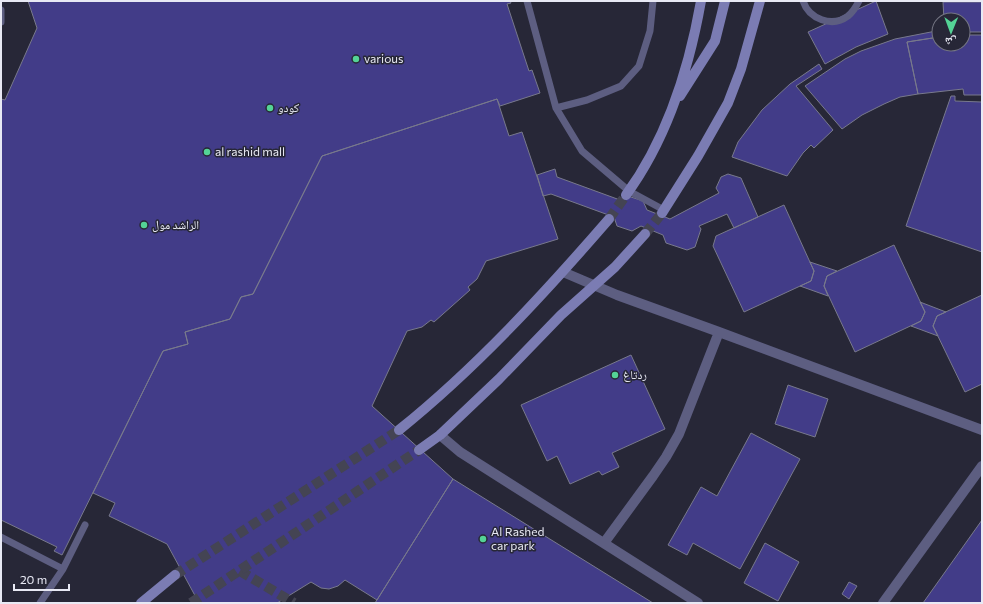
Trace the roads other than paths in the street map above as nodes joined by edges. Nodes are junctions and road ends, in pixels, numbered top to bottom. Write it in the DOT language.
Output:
graph roads {
  1 [pos="527,1"];
  2 [pos="653,1"];
  3 [pos="701,1"];
  4 [pos="726,1"];
  5 [pos="760,1"];
  6 [pos="803,1"];
  7 [pos="859,1"];
  8 [pos="1,10"];
  9 [pos="1,22"];
  10 [pos="556,108"];
  11 [pos="670,112"];
  12 [pos="628,193"];
  13 [pos="663,211"];
  14 [pos="609,219"];
  15 [pos="645,234"];
  16 [pos="563,272"];
  17 [pos="594,285"];
  18 [pos="719,332"];
  19 [pos="399,430"];
  20 [pos="982,430"];
  21 [pos="440,435"];
  22 [pos="419,450"];
  23 [pos="982,466"];
  24 [pos="85,526"];
  25 [pos="1,537"];
  26 [pos="604,543"];
  27 [pos="63,569"];
  28 [pos="175,575"];
  29 [pos="40,603"];
  30 [pos="141,603"];
  31 [pos="698,603"];
  32 [pos="883,603"];
  1 -- 10 [label="lane"];
  2 -- 10 [label="lane"];
  3 -- 11 [label="main road"];
  4 -- 11 [label="main road"];
  5 -- 13 [label="main road"];
  6 -- 7 [label="lane"];
  8 -- 9 [label="lane"];
  10 -- 12 [label="lane"];
  11 -- 12 [label="main road"];
  12 -- 13 [label="lane"];
  14 -- 16 [label="main road"];
  15 -- 17 [label="main road"];
  16 -- 17 [label="street"];
  16 -- 19 [label="main road"];
  17 -- 18 [label="street"];
  17 -- 21 [label="main road"];
  18 -- 20 [label="street"];
  18 -- 26 [label="street"];
  21 -- 22 [label="main road"];
  21 -- 26 [label="street"];
  23 -- 32 [label="street"];
  24 -- 27 [label="lane"];
  25 -- 27 [label="lane"];
  26 -- 31 [label="street"];
  27 -- 29 [label="lane"];
  28 -- 30 [label="main road"];
}
